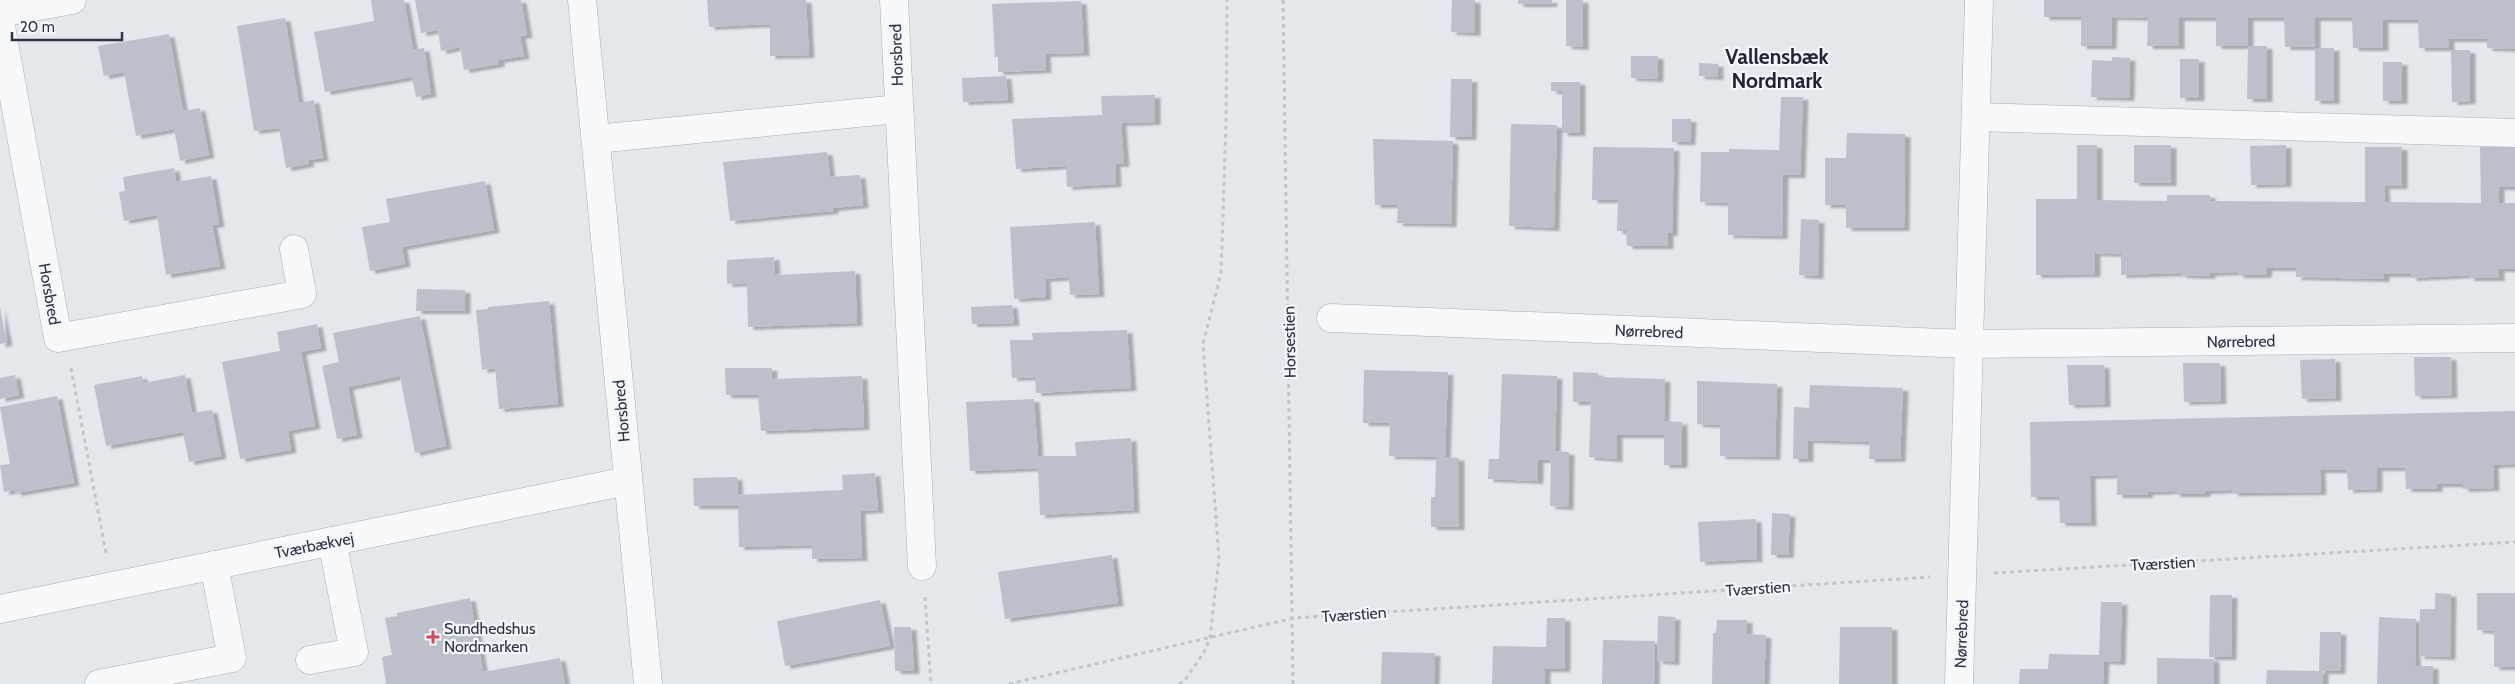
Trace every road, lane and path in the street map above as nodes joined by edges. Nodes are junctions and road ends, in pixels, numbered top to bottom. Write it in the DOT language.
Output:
graph roads {
  1 [pos="72,0"];
  2 [pos="582,0"];
  3 [pos="894,0"];
  4 [pos="1227,0"];
  5 [pos="1283,0"];
  6 [pos="1979,0"];
  7 [pos="0,13"];
  8 [pos="0,21"];
  9 [pos="898,109"];
  10 [pos="1976,117"];
  11 [pos="2515,133"];
  12 [pos="596,139"];
  13 [pos="294,249"];
  14 [pos="1331,318"];
  15 [pos="58,338"];
  16 [pos="2515,338"];
  17 [pos="1968,344"];
  18 [pos="627,481"];
  19 [pos="332,541"];
  20 [pos="2515,542"];
  21 [pos="214,565"];
  22 [pos="922,566"];
  23 [pos="1963,575"];
  24 [pos="112,586"];
  25 [pos="0,609"];
  26 [pos="1294,618"];
  27 [pos="1210,638"];
  28 [pos="310,660"];
  29 [pos="205,674"];
  30 [pos="99,684"];
  31 [pos="648,684"];
  32 [pos="931,684"];
  33 [pos="1009,684"];
  34 [pos="1179,684"];
  35 [pos="1293,684"];
  36 [pos="1959,684"];
  1 -- 7 [label="street"];
  2 -- 12 [label="street, Horsbred"];
  3 -- 9 [label="street, Horsbred"];
  4 -- 27 [label="path"];
  5 -- 26 [label="path, Horsestien"];
  6 -- 10 [label="street, Nørrebred"];
  8 -- 15 [label="street, Horsbred"];
  9 -- 12 [label="street, Horsbred"];
  9 -- 22 [label="street, Horsbred"];
  10 -- 11 [label="street"];
  10 -- 17 [label="street, Nørrebred"];
  12 -- 18 [label="street, Horsbred"];
  13 -- 15 [label="street, Horsbred"];
  14 -- 17 [label="street, Nørrebred"];
  15 -- 24 [label="path"];
  16 -- 17 [label="street, Nørrebred"];
  17 -- 23 [label="street, Nørrebred"];
  18 -- 19 [label="street, Tværbækvej"];
  18 -- 31 [label="street, Horsbred"];
  19 -- 21 [label="street, Tværbækvej"];
  19 -- 28 [label="street"];
  20 -- 23 [label="path, Tværstien"];
  21 -- 24 [label="street, Tværbækvej"];
  21 -- 29 [label="street"];
  22 -- 32 [label="path"];
  23 -- 26 [label="path, Tværstien"];
  23 -- 36 [label="street, Nørrebred"];
  24 -- 25 [label="street, Tværbækvej"];
  26 -- 27 [label="path, Tværstien"];
  26 -- 35 [label="path, Horsestien"];
  27 -- 33 [label="path, Tværstien"];
  27 -- 34 [label="path"];
  29 -- 30 [label="street"];
}
